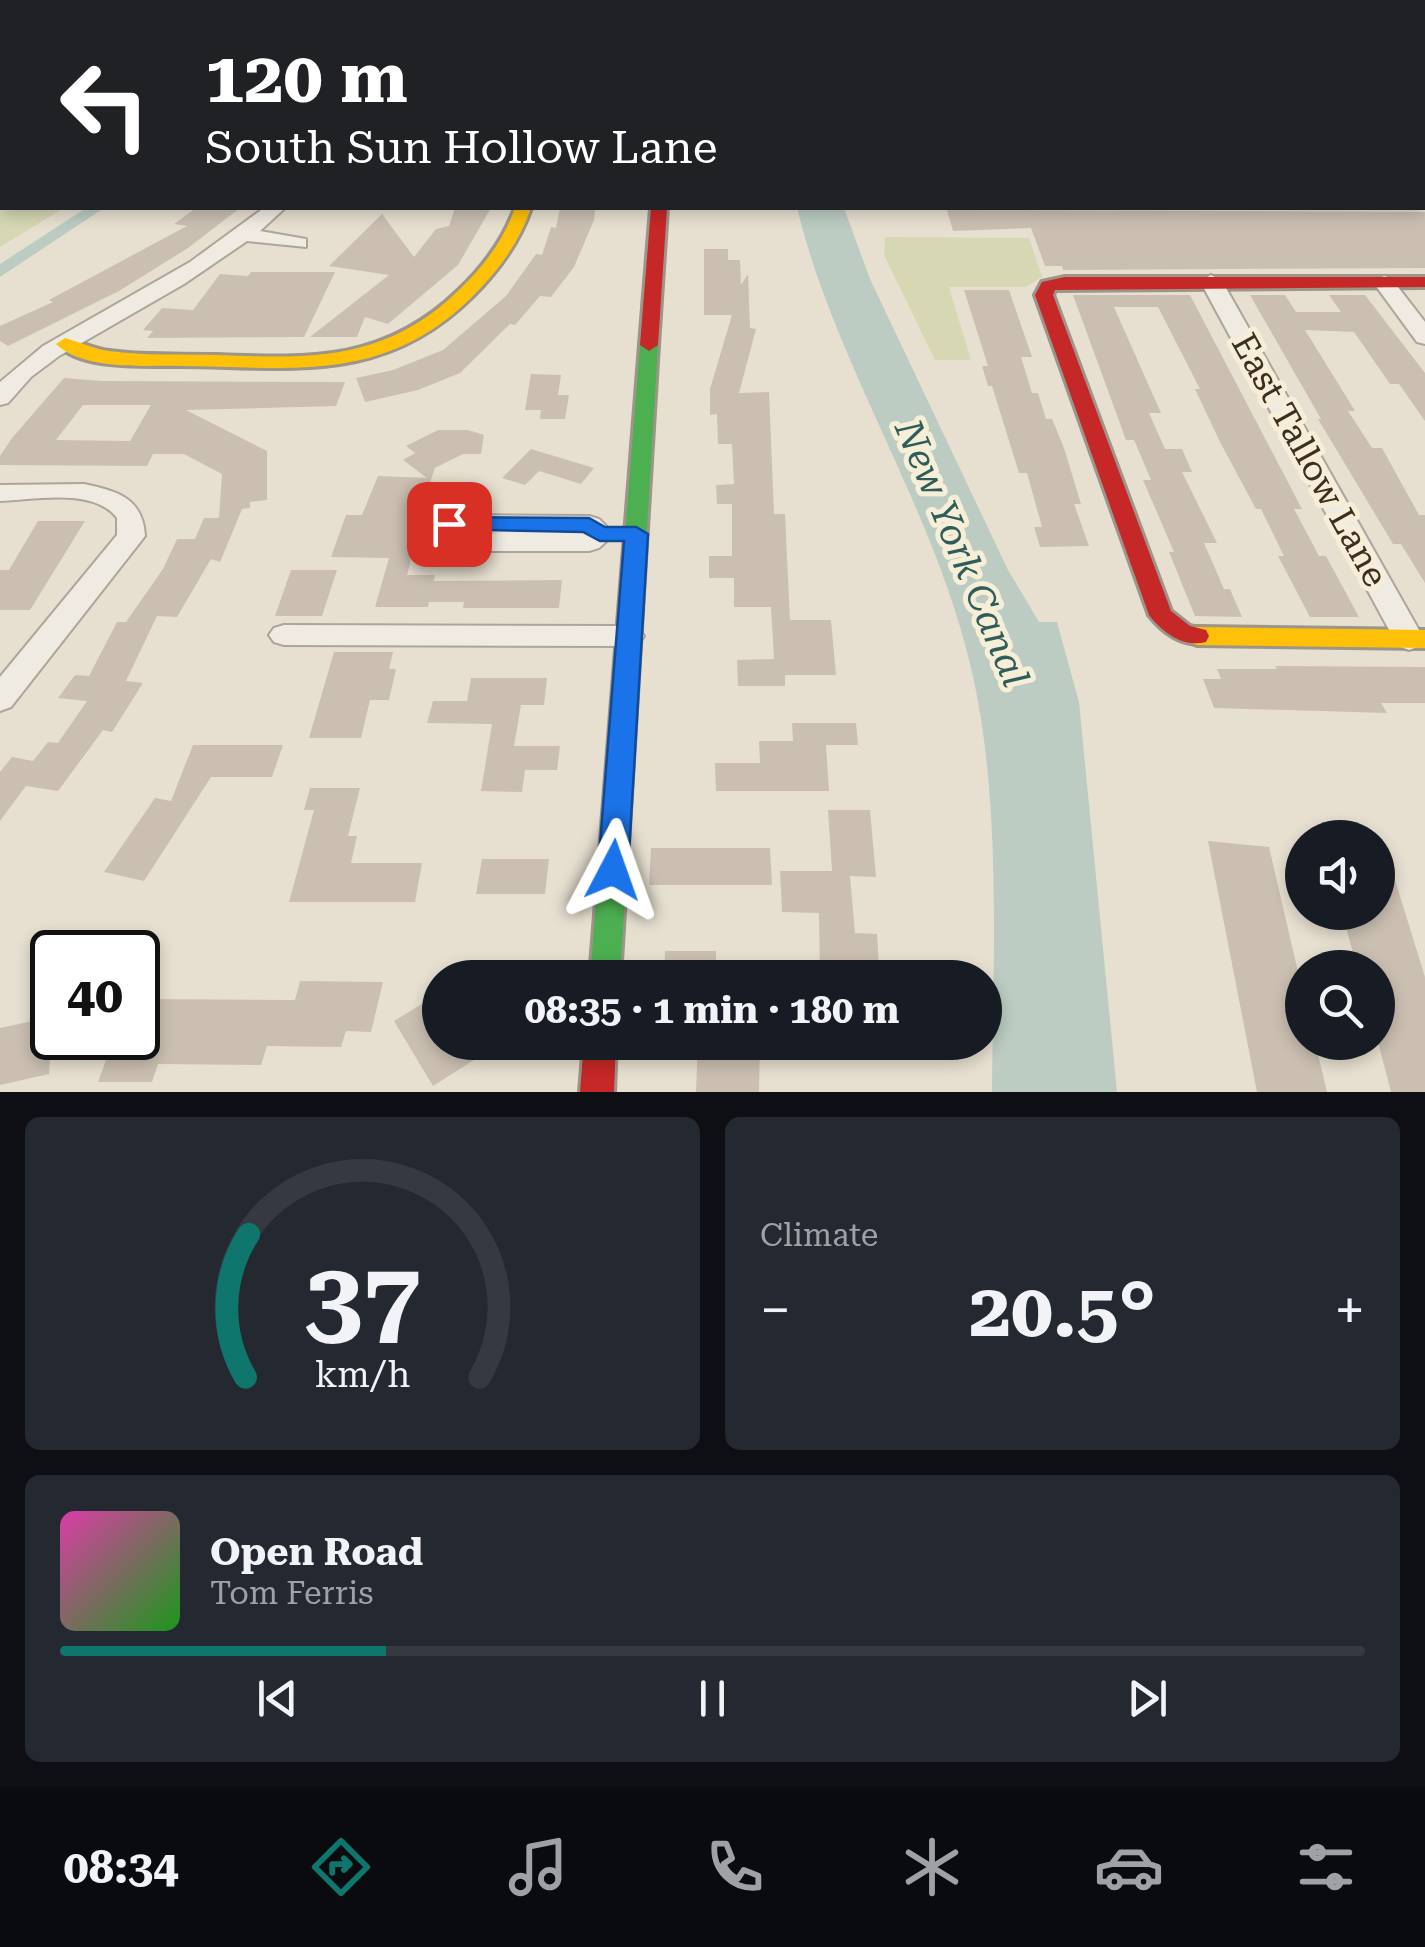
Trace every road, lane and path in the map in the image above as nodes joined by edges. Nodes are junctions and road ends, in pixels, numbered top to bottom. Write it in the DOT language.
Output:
graph roads {
  1 [pos="274,210"];
  2 [pos="522,210"];
  3 [pos="659,210"];
  4 [pos="246,235"];
  5 [pos="299,243"];
  6 [pos="1211,282"];
  7 [pos="1384,282"];
  8 [pos="1425,282"];
  9 [pos="1425,336"];
  10 [pos="64,344"];
  11 [pos="0,398"];
  12 [pos="0,493"];
  13 [pos="448,531"];
  14 [pos="636,534"];
  15 [pos="284,636"];
  16 [pos="630,636"];
  17 [pos="1417,639"];
  18 [pos="0,699"];
  19 [pos="606,960"];
  20 [pos="599,1060"];
  21 [pos="597,1092"];
  1 -- 4 [label="street"];
  2 -- 10 [label="street"];
  3 -- 14 [label="street"];
  4 -- 5 [label="street"];
  4 -- 10 [label="street"];
  6 -- 7 [label="street"];
  6 -- 17 [label="street, East Tallow Lane"];
  6 -- 17 [label="street"];
  7 -- 8 [label="street"];
  7 -- 9 [label="street"];
  10 -- 11 [label="street"];
  12 -- 18 [label="street"];
  13 -- 14 [label="street"];
  14 -- 16 [label="street"];
  15 -- 16 [label="street"];
  16 -- 19 [label="street"];
  20 -- 21 [label="street"];
}
